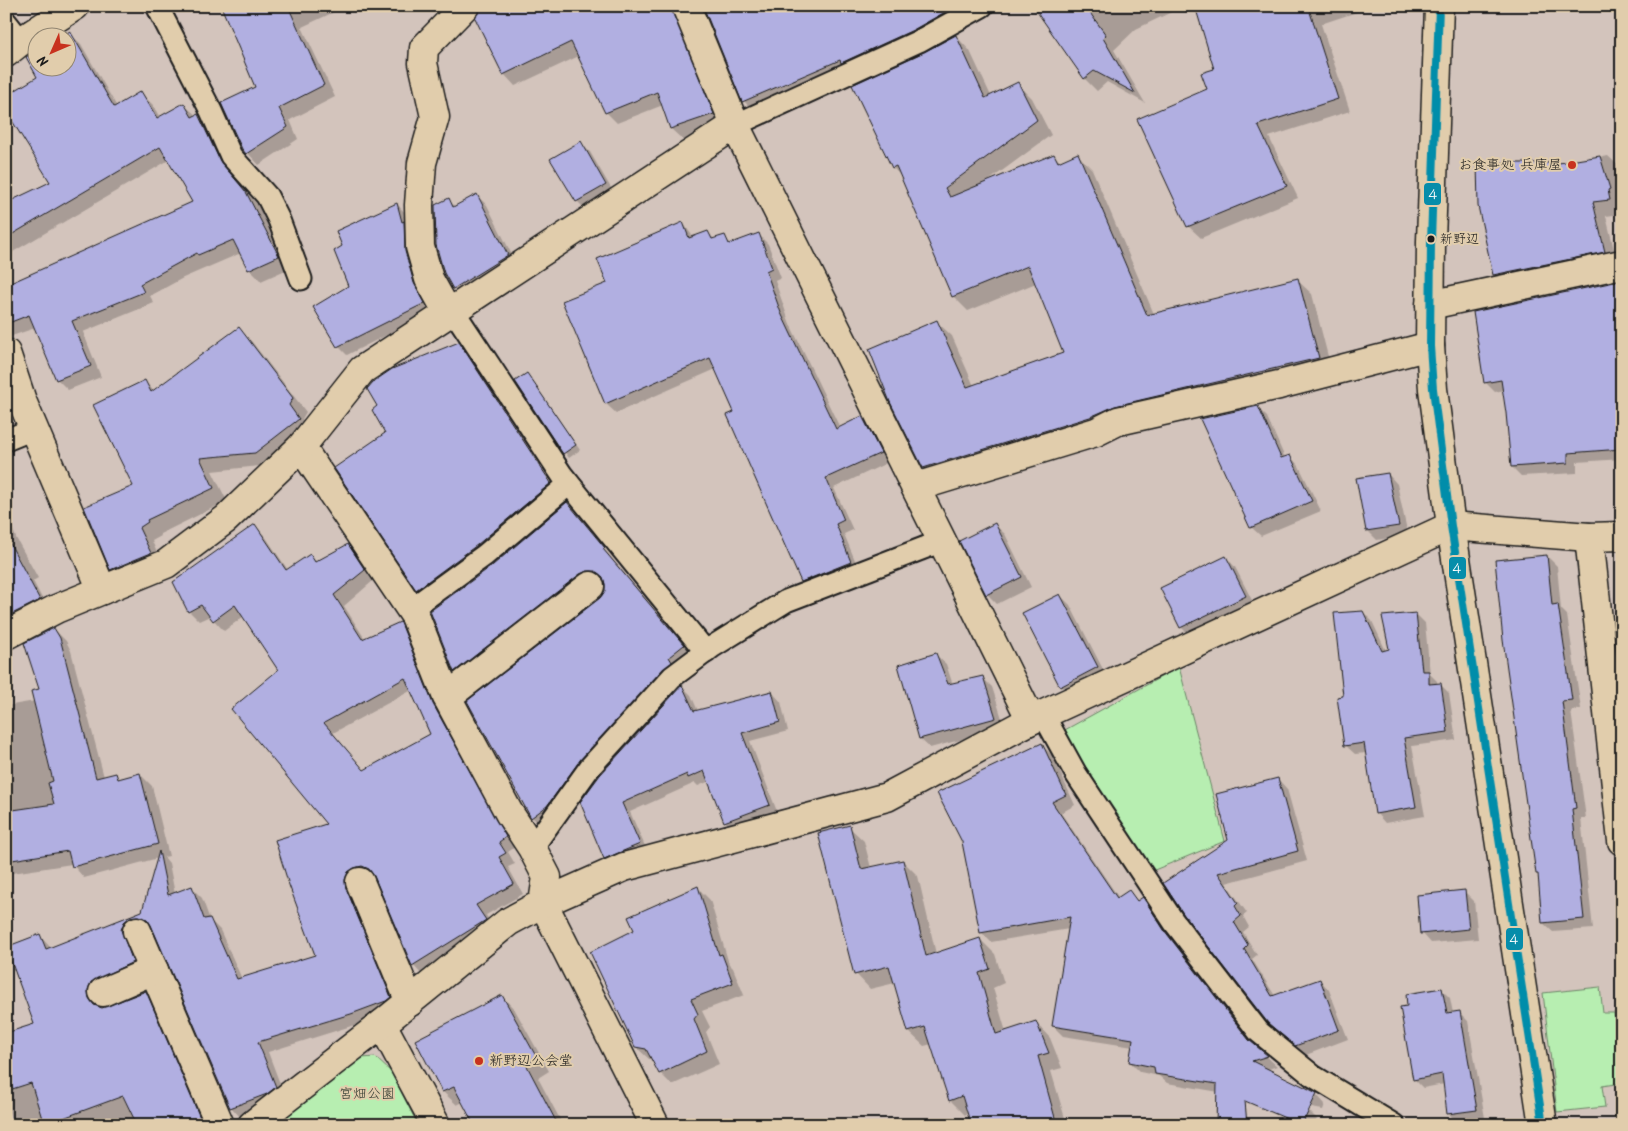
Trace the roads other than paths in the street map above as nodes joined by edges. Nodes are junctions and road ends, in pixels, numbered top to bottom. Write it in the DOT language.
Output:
graph roads {
  1 [pos="75,6"];
  2 [pos="157,6"];
  3 [pos="464,6"];
  4 [pos="686,6"];
  5 [pos="982,6"];
  6 [pos="1439,6"];
  7 [pos="11,39"];
  8 [pos="735,125"];
  9 [pos="1622,264"];
  10 [pos="301,279"];
  11 [pos="1430,305"];
  12 [pos="450,312"];
  13 [pos="1430,346"];
  14 [pos="6,352"];
  15 [pos="33,429"];
  16 [pos="6,440"];
  17 [pos="301,447"];
  18 [pos="569,484"];
  19 [pos="916,487"];
  20 [pos="1451,526"];
  21 [pos="1622,536"];
  22 [pos="1589,537"];
  23 [pos="942,541"];
  24 [pos="590,586"];
  25 [pos="102,590"];
  26 [pos="411,609"];
  27 [pos="6,635"];
  28 [pos="706,652"];
  29 [pos="447,697"];
  30 [pos="1037,717"];
  31 [pos="1616,736"];
  32 [pos="1622,841"];
  33 [pos="532,848"];
  34 [pos="360,882"];
  35 [pos="543,902"];
  36 [pos="137,932"];
  37 [pos="154,970"];
  38 [pos="103,992"];
  39 [pos="410,1002"];
  40 [pos="382,1024"];
  41 [pos="220,1125"];
  42 [pos="252,1125"];
  43 [pos="436,1125"];
  44 [pos="655,1125"];
  45 [pos="1394,1125"];
  46 [pos="1543,1125"];
  1 -- 7 [label="street"];
  2 -- 10 [label="lane"];
  3 -- 12 [label="street"];
  4 -- 8 [label="street"];
  5 -- 8 [label="lane"];
  6 -- 11 [label="street"];
  8 -- 12 [label="street"];
  8 -- 19 [label="street"];
  9 -- 11 [label="street"];
  11 -- 13 [label="street"];
  12 -- 17 [label="street"];
  12 -- 18 [label="lane"];
  13 -- 19 [label="street"];
  13 -- 20 [label="street"];
  14 -- 15 [label="street"];
  15 -- 16 [label="lane"];
  15 -- 25 [label="street"];
  17 -- 25 [label="street"];
  17 -- 26 [label="street"];
  18 -- 26 [label="lane"];
  18 -- 28 [label="lane"];
  19 -- 23 [label="street"];
  20 -- 22 [label="street"];
  20 -- 30 [label="street"];
  20 -- 46 [label="street"];
  21 -- 22 [label="street"];
  22 -- 31 [label="street"];
  23 -- 28 [label="lane"];
  23 -- 30 [label="street"];
  24 -- 29 [label="street"];
  25 -- 27 [label="street"];
  26 -- 29 [label="street"];
  28 -- 33 [label="lane"];
  29 -- 33 [label="street"];
  30 -- 35 [label="street"];
  30 -- 45 [label="lane"];
  31 -- 32 [label="street"];
  33 -- 35 [label="street"];
  34 -- 39 [label="street"];
  35 -- 39 [label="street"];
  35 -- 44 [label="street"];
  36 -- 37 [label="street"];
  37 -- 38 [label="street"];
  37 -- 41 [label="street"];
  39 -- 40 [label="street"];
  40 -- 42 [label="street"];
  40 -- 43 [label="street"];
}
